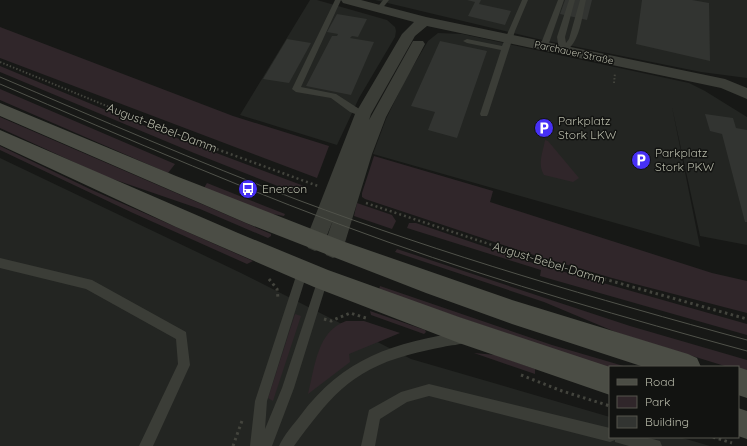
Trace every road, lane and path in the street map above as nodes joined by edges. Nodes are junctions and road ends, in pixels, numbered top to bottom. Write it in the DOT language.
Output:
graph roads {
  1 [pos="338,0"];
  2 [pos="347,0"];
  3 [pos="526,0"];
  4 [pos="561,0"];
  5 [pos="572,0"];
  6 [pos="583,0"];
  7 [pos="383,4"];
  8 [pos="424,21"];
  9 [pos="467,40"];
  10 [pos="508,44"];
  11 [pos="544,46"];
  12 [pos="563,50"];
  13 [pos="0,62"];
  14 [pos="725,84"];
  15 [pos="747,87"];
  16 [pos="747,94"];
  17 [pos="0,110"];
  18 [pos="363,114"];
  19 [pos="484,114"];
  20 [pos="0,137"];
  21 [pos="319,187"];
  22 [pos="364,202"];
  23 [pos="324,245"];
  24 [pos="0,263"];
  25 [pos="313,274"];
  26 [pos="324,319"];
  27 [pos="367,319"];
  28 [pos="747,319"];
  29 [pos="476,336"];
  30 [pos="685,366"];
  31 [pos="609,381"];
  32 [pos="609,434"];
  33 [pos="624,438"];
  34 [pos="146,446"];
  35 [pos="258,446"];
  36 [pos="265,446"];
  37 [pos="286,446"];
  38 [pos="368,446"];
  39 [pos="655,446"];
  1 -- 18 [label="lane"];
  2 -- 7 [label="street, Parchauer Straße"];
  3 -- 10 [label="lane"];
  4 -- 11 [label="lane"];
  5 -- 12 [label="lane"];
  6 -- 12 [label="lane"];
  7 -- 8 [label="street, Parchauer Straße"];
  8 -- 10 [label="street, Parchauer Straße"];
  8 -- 18 [label="street"];
  8 -- 23 [label="street"];
  9 -- 10 [label="lane"];
  10 -- 11 [label="street, Parchauer Straße"];
  10 -- 19 [label="lane"];
  11 -- 12 [label="street, Parchauer Straße"];
  12 -- 14 [label="street, Parchauer Straße"];
  13 -- 21 [label="path, August-Bebel-Damm"];
  14 -- 15 [label="street, Parchauer Straße"];
  14 -- 16 [label="street, Parchauer Straße"];
  17 -- 23 [label="main road"];
  18 -- 23 [label="street"];
  20 -- 25 [label="main road"];
  22 -- 28 [label="path, August-Bebel-Damm"];
  23 -- 25 [label="main road"];
  23 -- 30 [label="main road"];
  24 -- 34 [label="lane"];
  25 -- 29 [label="main road"];
  25 -- 35 [label="lane"];
  25 -- 36 [label="lane"];
  26 -- 27 [label="path"];
  29 -- 31 [label="main road"];
  29 -- 37 [label="lane"];
  32 -- 38 [label="lane"];
  33 -- 39 [label="lane"];
}
